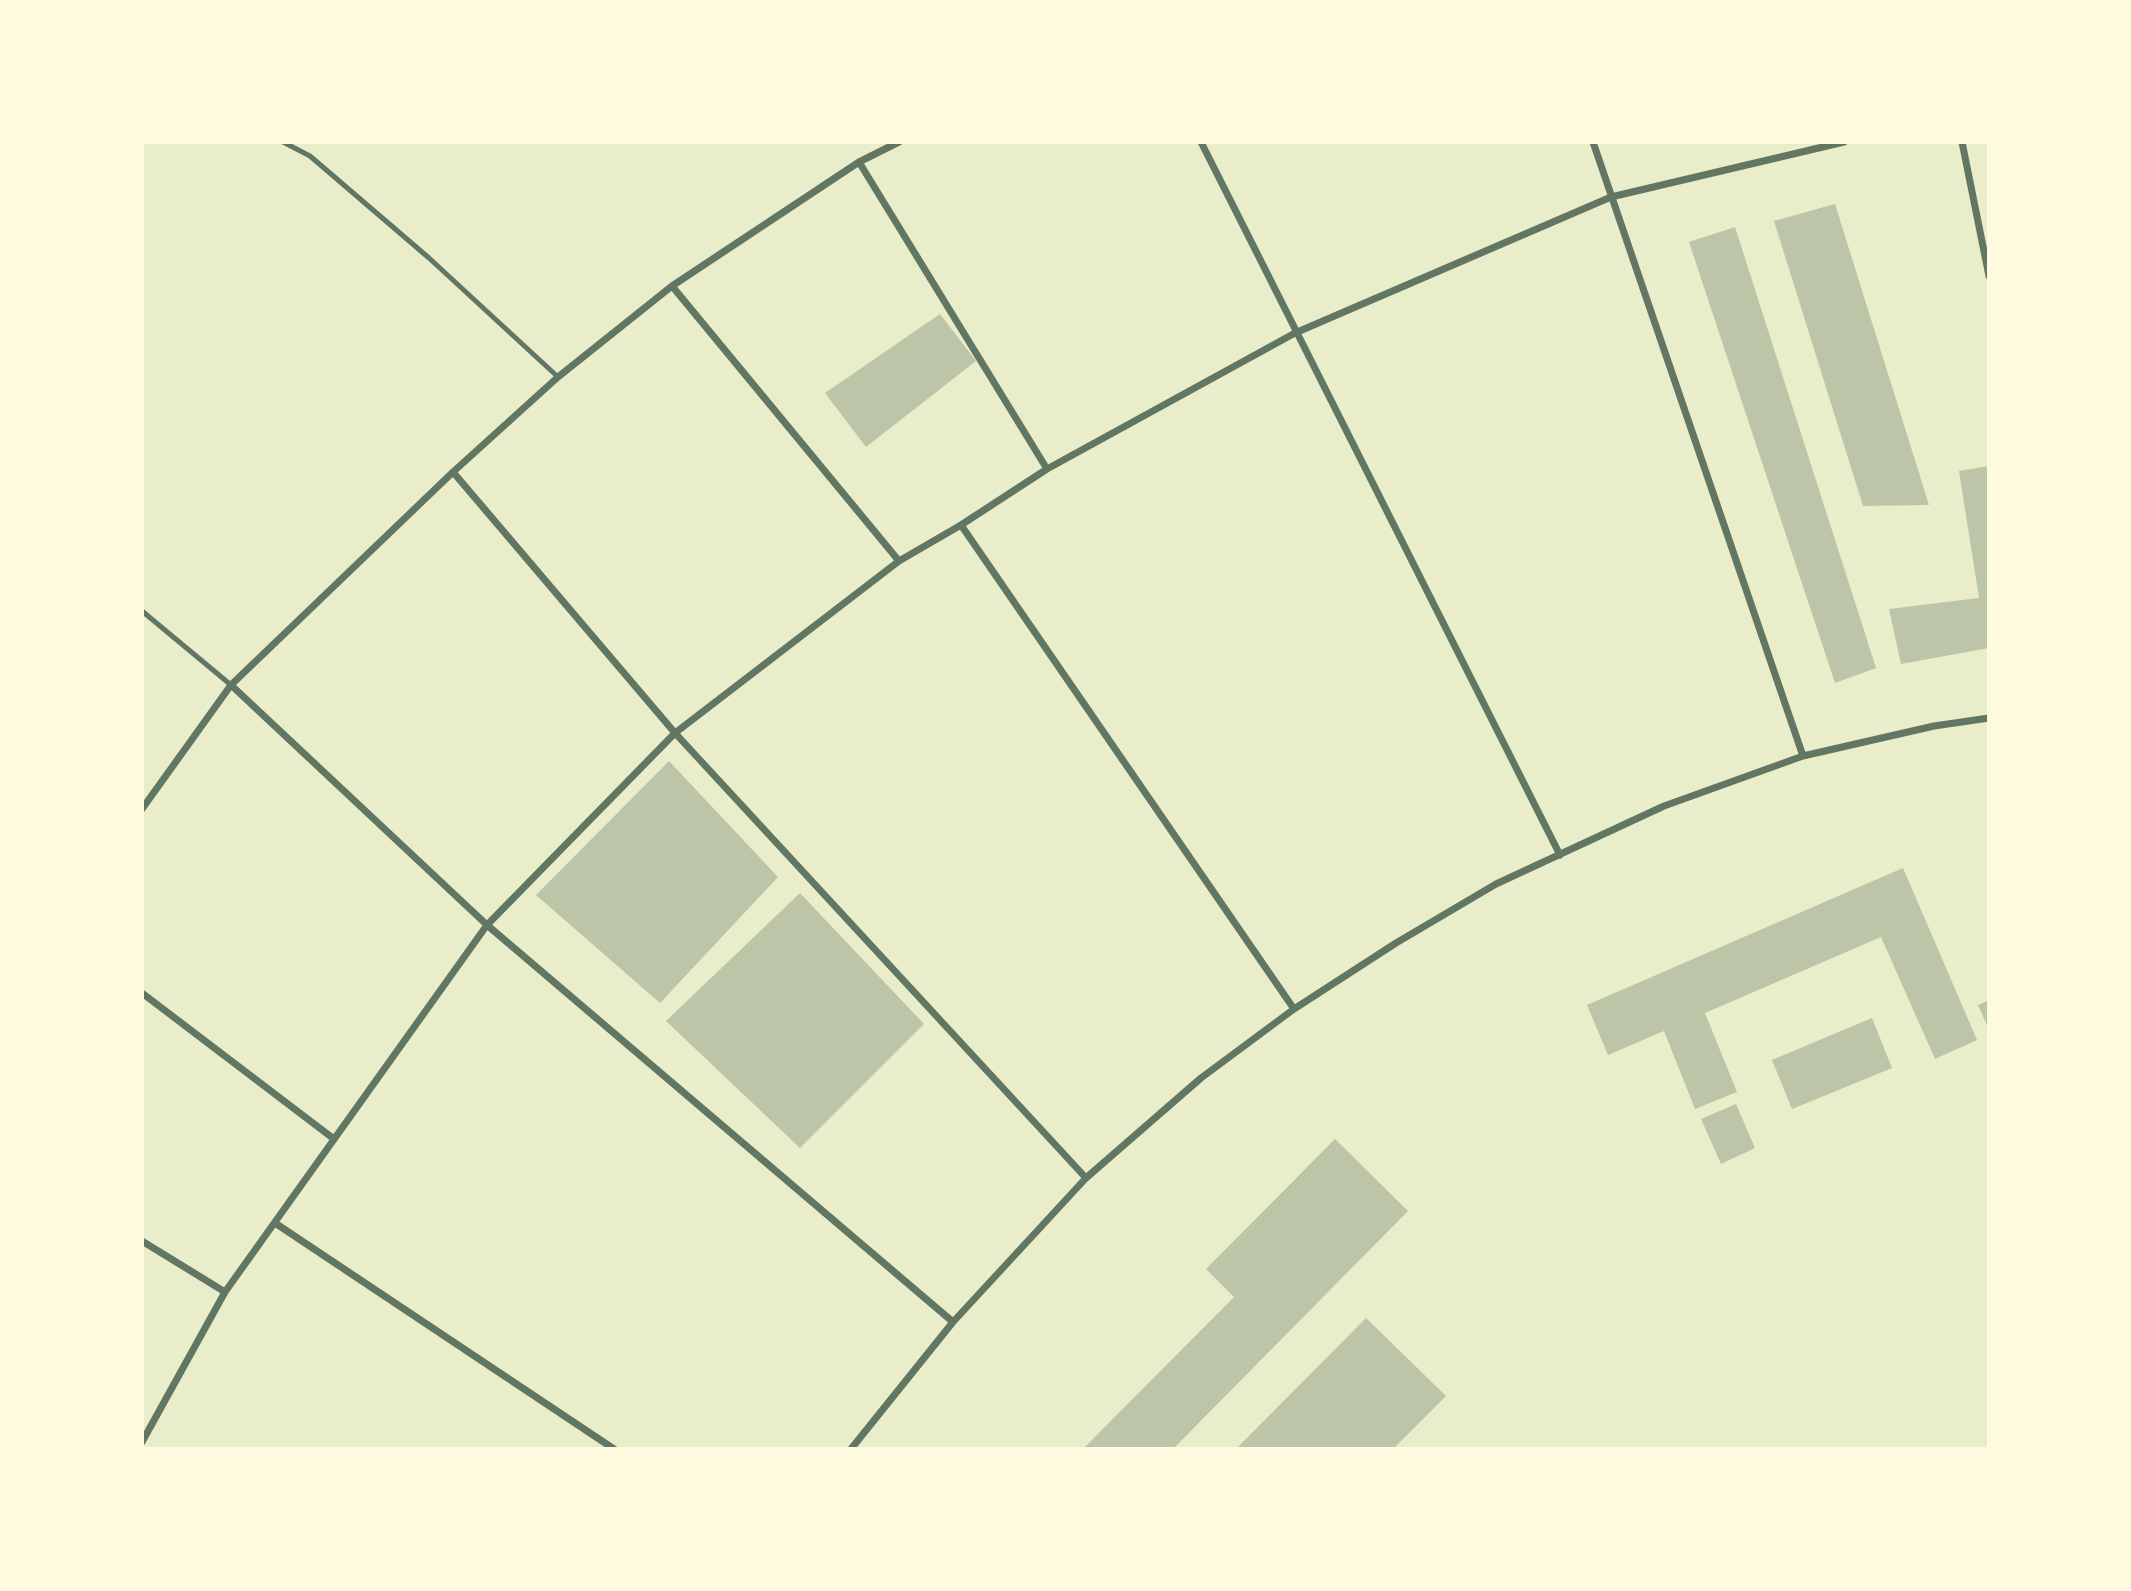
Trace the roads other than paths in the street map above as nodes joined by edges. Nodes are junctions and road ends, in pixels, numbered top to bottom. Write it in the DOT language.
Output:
graph roads {
  1 [pos="283,142"];
  2 [pos="899,142"];
  3 [pos="1201,142"];
  4 [pos="1593,142"];
  5 [pos="1844,142"];
  6 [pos="1962,142"];
  7 [pos="859,162"];
  8 [pos="1611,197"];
  9 [pos="1989,276"];
  10 [pos="672,286"];
  11 [pos="1295,332"];
  12 [pos="558,377"];
  13 [pos="1047,469"];
  14 [pos="453,472"];
  15 [pos="961,525"];
  16 [pos="899,561"];
  17 [pos="142,611"];
  18 [pos="231,685"];
  19 [pos="1989,718"];
  20 [pos="675,733"];
  21 [pos="1803,756"];
  22 [pos="142,809"];
  23 [pos="1560,855"];
  24 [pos="487,925"];
  25 [pos="142,993"];
  26 [pos="1294,1009"];
  27 [pos="334,1139"];
  28 [pos="1086,1178"];
  29 [pos="275,1223"];
  30 [pos="142,1241"];
  31 [pos="225,1292"];
  32 [pos="953,1322"];
  33 [pos="142,1442"];
  34 [pos="614,1449"];
  35 [pos="851,1449"];
  1 -- 12 [label="lane"];
  2 -- 7 [label="street"];
  3 -- 11 [label="street"];
  4 -- 8 [label="street"];
  5 -- 8 [label="street"];
  6 -- 9 [label="street"];
  7 -- 10 [label="street"];
  7 -- 13 [label="street"];
  8 -- 11 [label="street"];
  8 -- 21 [label="street"];
  10 -- 12 [label="street"];
  10 -- 16 [label="street"];
  11 -- 13 [label="street"];
  11 -- 23 [label="street"];
  12 -- 14 [label="street"];
  13 -- 15 [label="street"];
  14 -- 18 [label="street"];
  14 -- 20 [label="street"];
  15 -- 16 [label="street"];
  15 -- 26 [label="street"];
  16 -- 20 [label="street"];
  17 -- 18 [label="lane"];
  18 -- 22 [label="street"];
  18 -- 24 [label="street"];
  19 -- 21 [label="street"];
  20 -- 24 [label="street"];
  20 -- 28 [label="street"];
  21 -- 23 [label="street"];
  23 -- 26 [label="street"];
  24 -- 27 [label="street"];
  24 -- 32 [label="street"];
  25 -- 27 [label="street"];
  26 -- 28 [label="street"];
  27 -- 29 [label="street"];
  28 -- 32 [label="street"];
  29 -- 31 [label="street"];
  29 -- 34 [label="street"];
  30 -- 31 [label="street"];
  31 -- 33 [label="street"];
  32 -- 35 [label="street"];
}
